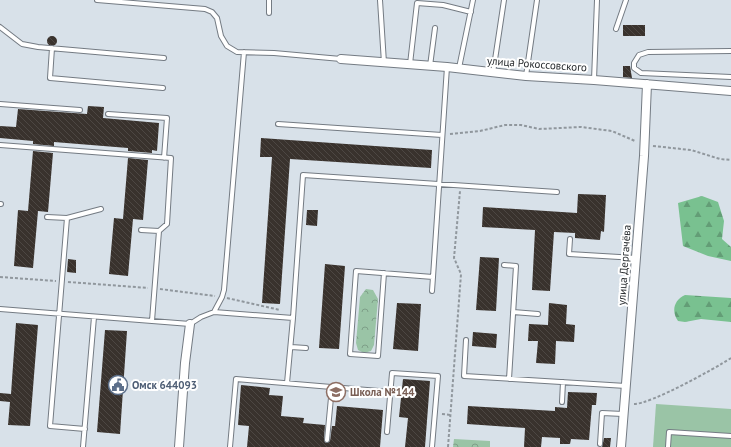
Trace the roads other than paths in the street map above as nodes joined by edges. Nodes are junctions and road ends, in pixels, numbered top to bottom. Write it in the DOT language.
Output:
graph roads {
  1 [pos="97,0"];
  2 [pos="269,0"];
  3 [pos="380,0"];
  4 [pos="443,0"];
  5 [pos="473,0"];
  6 [pos="504,0"];
  7 [pos="537,0"];
  8 [pos="597,0"];
  9 [pos="626,0"];
  10 [pos="417,2"];
  11 [pos="443,5"];
  12 [pos="471,12"];
  13 [pos="268,13"];
  14 [pos="0,27"];
  15 [pos="435,28"];
  16 [pos="616,29"];
  17 [pos="52,48"];
  18 [pos="731,50"];
  19 [pos="244,52"];
  20 [pos="164,58"];
  21 [pos="341,59"];
  22 [pos="384,62"];
  23 [pos="410,64"];
  24 [pos="430,66"];
  25 [pos="447,67"];
  26 [pos="459,68"];
  27 [pos="493,72"];
  28 [pos="641,73"];
  29 [pos="526,76"];
  30 [pos="731,77"];
  31 [pos="594,80"];
  32 [pos="644,84"];
  33 [pos="163,88"];
  34 [pos="731,91"];
  35 [pos="0,104"];
  36 [pos="80,110"];
  37 [pos="108,114"];
  38 [pos="278,124"];
  39 [pos="442,135"];
  40 [pos="0,144"];
  41 [pos="164,158"];
  42 [pos="439,184"];
  43 [pos="557,192"];
  44 [pos="101,209"];
  45 [pos="47,217"];
  46 [pos="67,218"];
  47 [pos="141,230"];
  48 [pos="159,231"];
  49 [pos="570,239"];
  50 [pos="636,258"];
  51 [pos="504,265"];
  52 [pos="384,273"];
  53 [pos="433,277"];
  54 [pos="432,291"];
  55 [pos="0,309"];
  56 [pos="214,312"];
  57 [pos="513,312"];
  58 [pos="59,314"];
  59 [pos="538,314"];
  60 [pos="94,317"];
  61 [pos="293,318"];
  62 [pos="152,321"];
  63 [pos="190,324"];
  64 [pos="466,340"];
  65 [pos="291,347"];
  66 [pos="306,348"];
  67 [pos="509,379"];
  68 [pos="563,382"];
  69 [pos="288,384"];
  70 [pos="626,386"];
  71 [pos="332,387"];
  72 [pos="391,392"];
  73 [pos="562,402"];
  74 [pos="623,414"];
  75 [pos="85,429"];
  76 [pos="387,432"];
  77 [pos="731,436"];
  78 [pos="327,440"];
  79 [pos="600,444"];
  80 [pos="83,447"];
  81 [pos="178,447"];
  82 [pos="230,447"];
  83 [pos="432,447"];
  84 [pos="621,447"];
  85 [pos="668,447"];
  1 -- 19 [label="lane"];
  2 -- 13 [label="lane"];
  3 -- 22 [label="lane"];
  4 -- 11 [label="lane"];
  5 -- 12 [label="lane"];
  6 -- 27 [label="lane"];
  7 -- 29 [label="lane"];
  8 -- 31 [label="lane"];
  9 -- 16 [label="lane"];
  10 -- 11 [label="lane"];
  10 -- 23 [label="lane"];
  11 -- 12 [label="lane"];
  12 -- 26 [label="lane"];
  14 -- 17 [label="lane"];
  15 -- 24 [label="lane"];
  17 -- 20 [label="lane"];
  17 -- 33 [label="lane"];
  18 -- 28 [label="lane"];
  19 -- 21 [label="lane"];
  19 -- 56 [label="lane"];
  21 -- 22 [label="street, улица Рокоссовского"];
  22 -- 23 [label="street, улица Рокоссовского"];
  23 -- 24 [label="street, улица Рокоссовского"];
  24 -- 25 [label="street, улица Рокоссовского"];
  25 -- 26 [label="street, улица Рокоссовского"];
  25 -- 39 [label="lane"];
  26 -- 27 [label="street, улица Рокоссовского"];
  27 -- 29 [label="street, улица Рокоссовского"];
  28 -- 30 [label="lane"];
  28 -- 32 [label="lane"];
  29 -- 31 [label="street, улица Рокоссовского"];
  31 -- 32 [label="street, улица Рокоссовского"];
  32 -- 34 [label="street, улица Рокоссовского"];
  32 -- 50 [label="street, улица Дергачёва"];
  35 -- 36 [label="lane"];
  37 -- 41 [label="lane"];
  38 -- 39 [label="lane"];
  39 -- 42 [label="lane"];
  40 -- 41 [label="lane"];
  41 -- 48 [label="lane"];
  42 -- 43 [label="lane"];
  42 -- 53 [label="lane"];
  42 -- 61 [label="lane"];
  44 -- 46 [label="lane"];
  45 -- 46 [label="lane"];
  46 -- 58 [label="lane"];
  47 -- 48 [label="lane"];
  48 -- 62 [label="lane"];
  49 -- 50 [label="lane"];
  50 -- 70 [label="street, улица Дергачёва"];
  51 -- 57 [label="lane"];
  52 -- 52 [label="lane"];
  52 -- 53 [label="lane"];
  53 -- 54 [label="lane"];
  55 -- 58 [label="lane"];
  56 -- 61 [label="lane"];
  56 -- 63 [label="lane"];
  57 -- 59 [label="lane"];
  57 -- 67 [label="lane"];
  58 -- 60 [label="lane"];
  58 -- 75 [label="lane"];
  60 -- 62 [label="lane"];
  60 -- 75 [label="lane"];
  61 -- 65 [label="lane"];
  62 -- 63 [label="lane"];
  63 -- 81 [label="street"];
  64 -- 67 [label="lane"];
  65 -- 66 [label="lane"];
  65 -- 69 [label="lane"];
  67 -- 68 [label="lane"];
  68 -- 70 [label="lane"];
  68 -- 73 [label="lane"];
  69 -- 71 [label="lane"];
  69 -- 82 [label="lane"];
  70 -- 74 [label="street, улица Дергачёва"];
  71 -- 72 [label="lane"];
  71 -- 78 [label="lane"];
  72 -- 76 [label="lane"];
  72 -- 83 [label="lane"];
  74 -- 79 [label="lane"];
  74 -- 84 [label="street, улица Дергачёва"];
  75 -- 80 [label="lane"];
  77 -- 85 [label="lane"];
}
